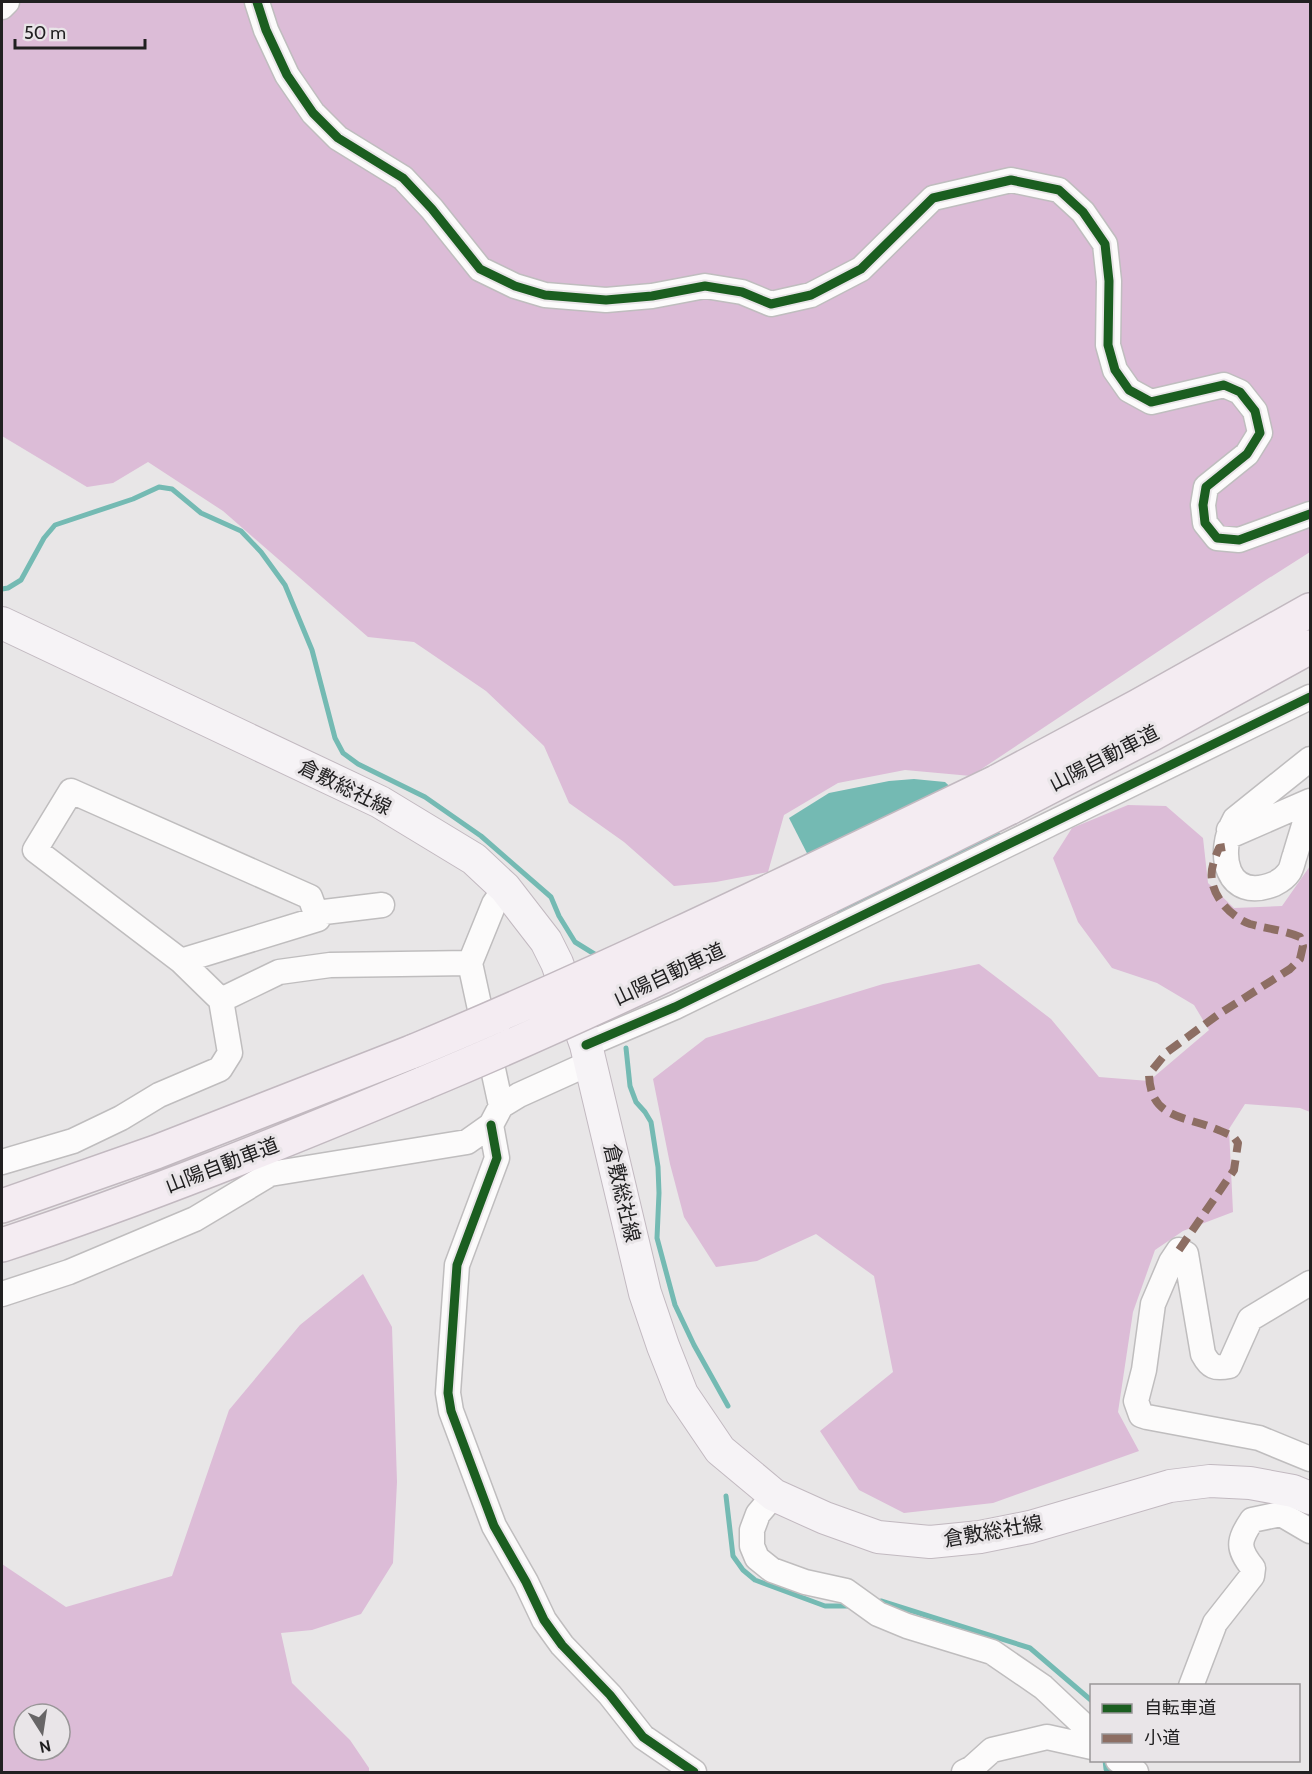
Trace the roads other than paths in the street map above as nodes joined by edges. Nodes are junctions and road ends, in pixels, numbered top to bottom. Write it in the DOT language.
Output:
graph roads {
  1 [pos="6,2"];
  2 [pos="257,2"];
  3 [pos="2,7"];
  4 [pos="1311,514"];
  5 [pos="1311,610"];
  6 [pos="2,623"];
  7 [pos="1311,647"];
  8 [pos="1311,697"];
  9 [pos="1311,759"];
  10 [pos="1002,795"];
  11 [pos="1311,801"];
  12 [pos="1311,806"];
  13 [pos="1229,830"];
  14 [pos="505,888"];
  15 [pos="382,905"];
  16 [pos="316,914"];
  17 [pos="181,961"];
  18 [pos="470,963"];
  19 [pos="221,1000"];
  20 [pos="589,1054"];
  21 [pos="279,1104"];
  22 [pos="496,1116"];
  23 [pos="290,1138"];
  24 [pos="2,1162"];
  25 [pos="2,1185"];
  26 [pos="2,1206"];
  27 [pos="2,1245"];
  28 [pos="2,1264"];
  29 [pos="1311,1283"];
  30 [pos="2,1294"];
  31 [pos="1311,1459"];
  32 [pos="774,1495"];
  33 [pos="1311,1498"];
  34 [pos="1311,1531"];
  35 [pos="1192,1684"];
  36 [pos="1090,1731"];
  37 [pos="1090,1747"];
  38 [pos="1120,1762"];
  39 [pos="694,1773"];
  40 [pos="964,1773"];
  41 [pos="1136,1773"];
  1 -- 3 [label="street"];
  2 -- 4 [label="street"];
  5 -- 10 [label="highway, 山陽自動車道"];
  6 -- 14 [label="main road, 倉敷総社線"];
  7 -- 10 [label="highway, 山陽自動車道"];
  8 -- 20 [label="street"];
  9 -- 13 [label="street"];
  10 -- 21 [label="highway, 山陽自動車道, bridge"];
  10 -- 23 [label="highway, 山陽自動車道, bridge"];
  11 -- 13 [label="street"];
  12 -- 13 [label="street"];
  14 -- 18 [label="street"];
  14 -- 20 [label="main road, 倉敷総社線"];
  15 -- 16 [label="street"];
  16 -- 17 [label="street"];
  16 -- 17 [label="street"];
  17 -- 19 [label="street"];
  18 -- 19 [label="street"];
  18 -- 22 [label="street"];
  19 -- 24 [label="street"];
  20 -- 22 [label="street"];
  20 -- 32 [label="main road, 倉敷総社線"];
  21 -- 25 [label="highway"];
  21 -- 26 [label="highway, 山陽自動車道"];
  22 -- 30 [label="street"];
  22 -- 39 [label="street"];
  23 -- 27 [label="highway, 山陽自動車道"];
  23 -- 28 [label="highway"];
  29 -- 31 [label="street"];
  32 -- 33 [label="main road, 倉敷総社線"];
  32 -- 36 [label="street"];
  34 -- 35 [label="street"];
  37 -- 40 [label="street"];
  38 -- 41 [label="street"];
}
